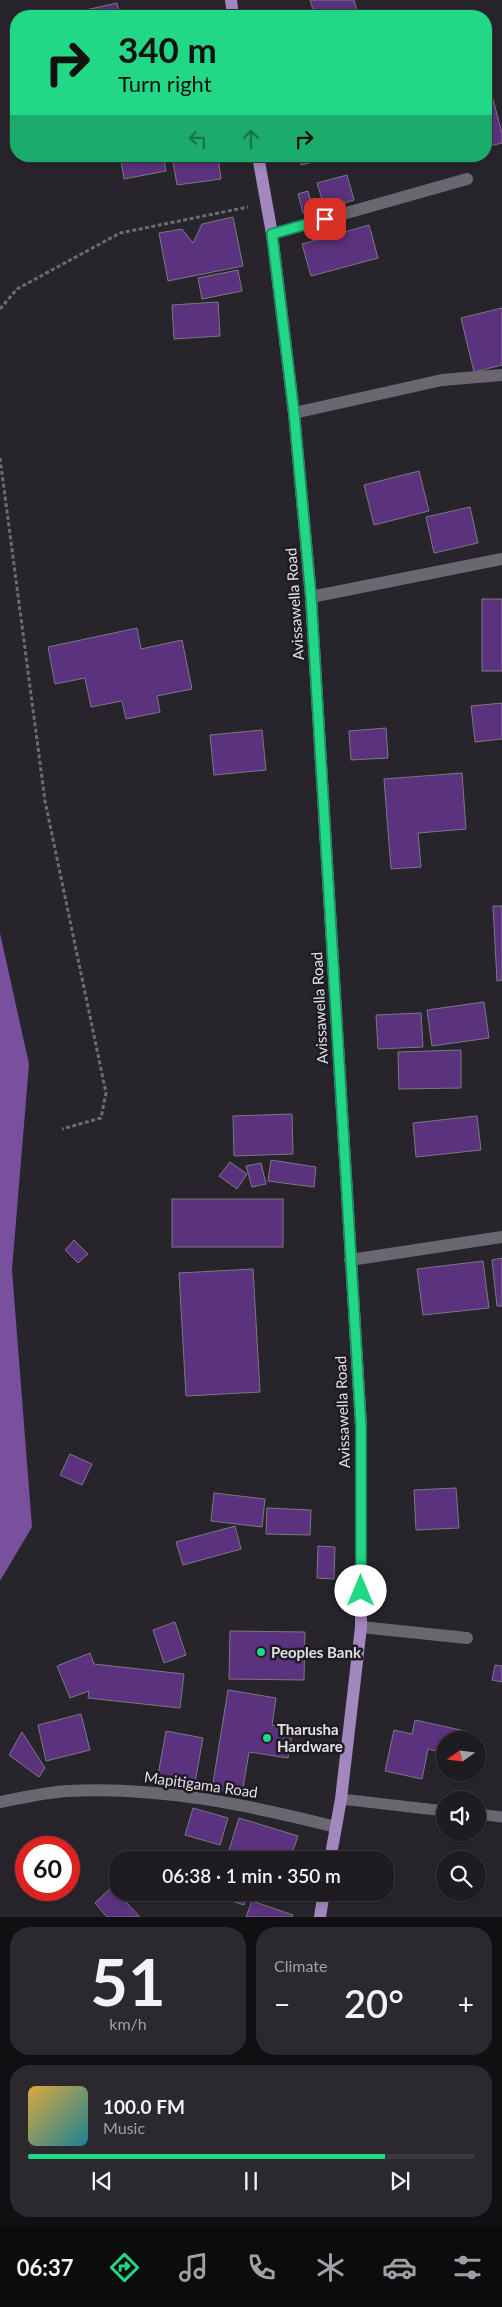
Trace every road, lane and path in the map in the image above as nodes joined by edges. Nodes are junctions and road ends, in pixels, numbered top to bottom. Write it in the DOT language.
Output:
graph roads {
  1 [pos="259,162"];
  2 [pos="467,179"];
  3 [pos="266,204"];
  4 [pos="272,234"];
  5 [pos="0,309"];
  6 [pos="502,375"];
  7 [pos="294,413"];
  8 [pos="0,458"];
  9 [pos="502,559"];
  10 [pos="311,597"];
  11 [pos="62,1129"];
  12 [pos="502,1237"];
  13 [pos="350,1260"];
  14 [pos="361,1627"];
  15 [pos="467,1638"];
  16 [pos="341,1799"];
  17 [pos="0,1802"];
  18 [pos="436,1810"];
  19 [pos="486,1815"];
  20 [pos="502,1817"];
  21 [pos="336,1827"];
  22 [pos="332,1851"];
  23 [pos="323,1901"];
  24 [pos="320,1917"];
  1 -- 3 [label="main road, Avissawella Road"];
  2 -- 4 [label="street"];
  3 -- 4 [label="main road, Avissawella Road"];
  3 -- 5 [label="path"];
  4 -- 7 [label="main road, Avissawella Road"];
  6 -- 7 [label="street"];
  7 -- 10 [label="main road, Avissawella Road"];
  8 -- 11 [label="path"];
  9 -- 10 [label="street"];
  10 -- 13 [label="main road, Avissawella Road"];
  12 -- 13 [label="street"];
  13 -- 14 [label="main road, Avissawella Road"];
  14 -- 15 [label="street"];
  14 -- 16 [label="main road, Avissawella Road"];
  16 -- 18 [label="lane"];
  16 -- 21 [label="main road, Avissawella Road"];
  17 -- 21 [label="street, Mapitigama Road"];
  19 -- 20 [label="lane"];
  21 -- 22 [label="main road, Avissawella Road"];
  23 -- 24 [label="main road"];
}
